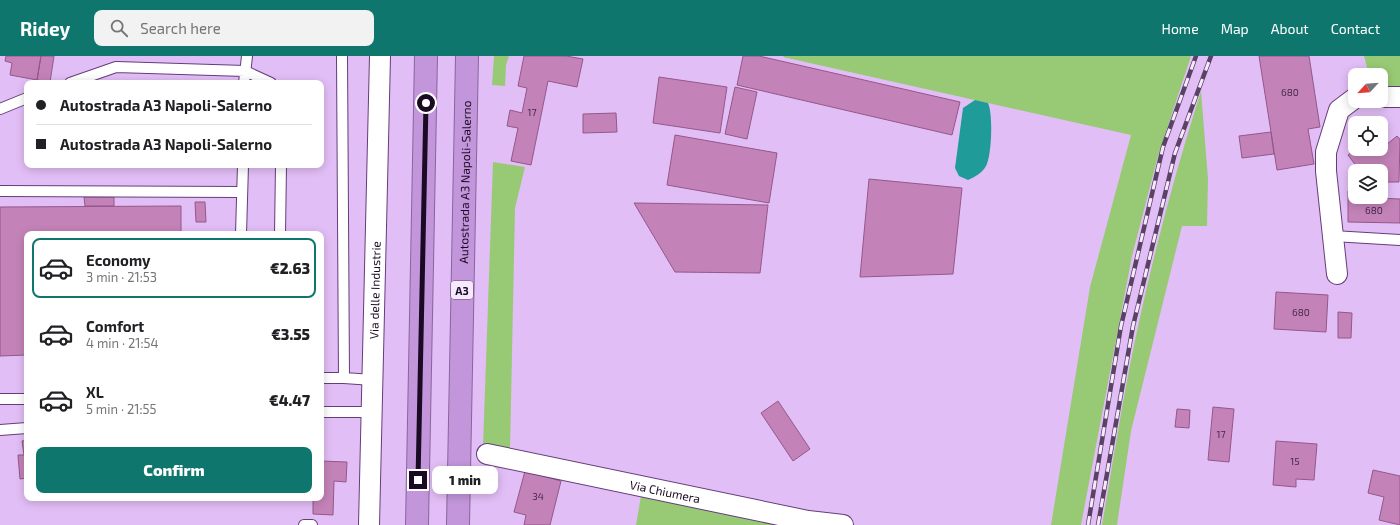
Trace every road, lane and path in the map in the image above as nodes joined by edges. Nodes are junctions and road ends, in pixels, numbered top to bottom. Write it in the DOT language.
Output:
graph roads {
  1 [pos="247,56"];
  2 [pos="342,56"];
  3 [pos="380,56"];
  4 [pos="426,56"];
  5 [pos="467,56"];
  6 [pos="245,71"];
  7 [pos="79,80"];
  8 [pos="244,80"];
  9 [pos="264,80"];
  10 [pos="1388,97"];
  11 [pos="1400,97"];
  12 [pos="24,99"];
  13 [pos="1348,103"];
  14 [pos="0,109"];
  15 [pos="243,168"];
  16 [pos="281,168"];
  17 [pos="0,191"];
  18 [pos="242,192"];
  19 [pos="241,231"];
  20 [pos="280,231"];
  21 [pos="1333,236"];
  22 [pos="1400,240"];
  23 [pos="1337,274"];
  24 [pos="324,378"];
  25 [pos="344,378"];
  26 [pos="373,380"];
  27 [pos="0,399"];
  28 [pos="24,399"];
  29 [pos="324,412"];
  30 [pos="372,412"];
  31 [pos="24,428"];
  32 [pos="0,430"];
  33 [pos="487,454"];
  34 [pos="366,524"];
  35 [pos="304,525"];
  36 [pos="312,525"];
  37 [pos="417,525"];
  38 [pos="458,525"];
  39 [pos="843,525"];
  1 -- 6 [label="lane"];
  2 -- 25 [label="lane"];
  3 -- 26 [label="street, Via delle Industrie"];
  4 -- 37 [label="highway"];
  5 -- 38 [label="highway, Autostrada A3 Napoli-Salerno / A3"];
  6 -- 7 [label="lane"];
  6 -- 8 [label="lane"];
  6 -- 9 [label="lane"];
  10 -- 11 [label="street"];
  12 -- 14 [label="lane"];
  13 -- 21 [label="street"];
  15 -- 18 [label="lane"];
  16 -- 20 [label="lane"];
  17 -- 18 [label="lane"];
  18 -- 19 [label="lane"];
  21 -- 22 [label="lane"];
  21 -- 23 [label="street"];
  24 -- 25 [label="lane"];
  25 -- 26 [label="lane"];
  26 -- 30 [label="street, Via delle Industrie"];
  27 -- 28 [label="lane"];
  29 -- 30 [label="lane"];
  30 -- 34 [label="street, Via delle Industrie"];
  31 -- 32 [label="lane"];
  33 -- 39 [label="street, Via Chiumera"];
  35 -- 36 [label="lane"];
}
